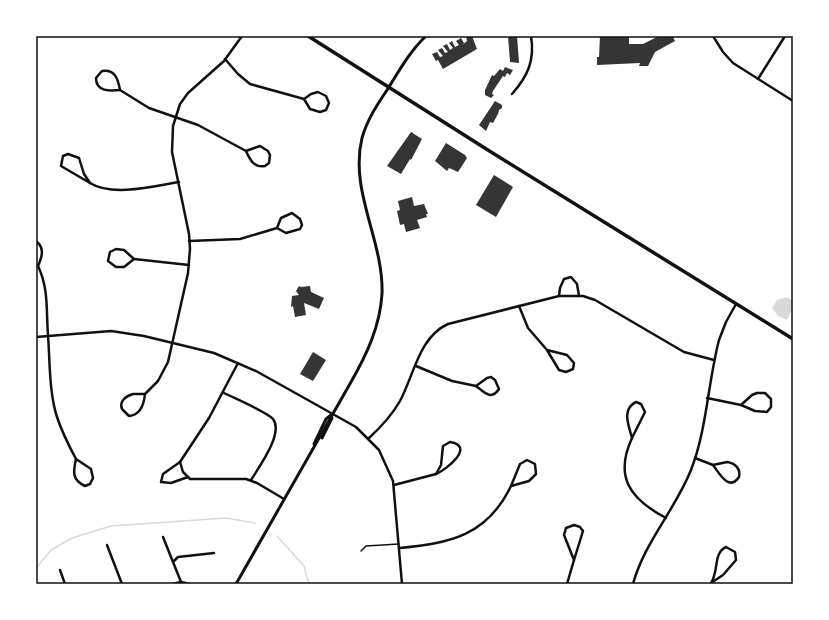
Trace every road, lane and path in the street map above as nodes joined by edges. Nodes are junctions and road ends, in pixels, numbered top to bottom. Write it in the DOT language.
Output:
graph roads {
  1 [pos="242,36"];
  2 [pos="308,36"];
  3 [pos="426,36"];
  4 [pos="531,36"];
  5 [pos="713,36"];
  6 [pos="785,36"];
  7 [pos="225,59"];
  8 [pos="758,79"];
  9 [pos="389,87"];
  10 [pos="120,90"];
  11 [pos="512,94"];
  12 [pos="304,99"];
  13 [pos="793,101"];
  14 [pos="176,117"];
  15 [pos="246,151"];
  16 [pos="179,182"];
  17 [pos="90,183"];
  18 [pos="277,228"];
  19 [pos="36,241"];
  20 [pos="189,241"];
  21 [pos="134,259"];
  22 [pos="189,265"];
  23 [pos="37,266"];
  24 [pos="559,296"];
  25 [pos="579,296"];
  26 [pos="736,304"];
  27 [pos="519,306"];
  28 [pos="48,336"];
  29 [pos="36,337"];
  30 [pos="793,339"];
  31 [pos="172,342"];
  32 [pos="547,350"];
  33 [pos="714,360"];
  34 [pos="238,363"];
  35 [pos="416,366"];
  36 [pos="476,386"];
  37 [pos="224,393"];
  38 [pos="144,394"];
  39 [pos="707,398"];
  40 [pos="741,405"];
  41 [pos="333,414"];
  42 [pos="369,438"];
  43 [pos="632,438"];
  44 [pos="695,458"];
  45 [pos="76,459"];
  46 [pos="180,462"];
  47 [pos="713,464"];
  48 [pos="301,470"];
  49 [pos="436,474"];
  50 [pos="188,478"];
  51 [pos="252,480"];
  52 [pos="394,485"];
  53 [pos="511,486"];
  54 [pos="284,499"];
  55 [pos="666,518"];
  56 [pos="162,537"];
  57 [pos="400,544"];
  58 [pos="107,545"];
  59 [pos="400,548"];
  60 [pos="361,551"];
  61 [pos="214,553"];
  62 [pos="574,560"];
  63 [pos="174,562"];
  64 [pos="60,570"];
  65 [pos="181,582"];
  66 [pos="710,583"];
  67 [pos="65,584"];
  68 [pos="122,584"];
  69 [pos="172,584"];
  70 [pos="190,584"];
  71 [pos="236,584"];
  72 [pos="402,584"];
  73 [pos="567,584"];
  74 [pos="633,584"];
  1 -- 7 [label="street"];
  2 -- 9 [label="main road"];
  3 -- 9 [label="street"];
  4 -- 11 [label="street"];
  5 -- 8 [label="street"];
  6 -- 8 [label="street"];
  7 -- 12 [label="street"];
  7 -- 14 [label="street"];
  8 -- 13 [label="street"];
  9 -- 26 [label="main road"];
  9 -- 41 [label="street"];
  10 -- 10 [label="street"];
  10 -- 14 [label="street"];
  12 -- 12 [label="street"];
  14 -- 15 [label="street"];
  14 -- 16 [label="street"];
  15 -- 15 [label="street"];
  16 -- 17 [label="street"];
  16 -- 20 [label="street"];
  17 -- 17 [label="street"];
  18 -- 18 [label="street"];
  18 -- 20 [label="street"];
  19 -- 23 [label="street"];
  20 -- 22 [label="street"];
  21 -- 21 [label="street"];
  21 -- 22 [label="street"];
  22 -- 31 [label="street"];
  23 -- 28 [label="street"];
  24 -- 25 [label="street"];
  24 -- 25 [label="street"];
  24 -- 27 [label="street"];
  25 -- 33 [label="street"];
  26 -- 30 [label="main road"];
  26 -- 33 [label="street"];
  27 -- 32 [label="street"];
  27 -- 35 [label="street"];
  28 -- 29 [label="street"];
  28 -- 31 [label="street"];
  28 -- 45 [label="street"];
  31 -- 34 [label="street"];
  31 -- 38 [label="street"];
  32 -- 32 [label="street"];
  33 -- 39 [label="street"];
  34 -- 37 [label="street"];
  34 -- 41 [label="street"];
  35 -- 36 [label="street"];
  35 -- 42 [label="street"];
  36 -- 36 [label="street"];
  37 -- 46 [label="street"];
  37 -- 51 [label="street"];
  38 -- 38 [label="street"];
  39 -- 40 [label="street"];
  39 -- 44 [label="street"];
  40 -- 40 [label="street"];
  41 -- 42 [label="street"];
  41 -- 48 [label="street"];
  41 -- 48 [label="street"];
  42 -- 52 [label="street"];
  43 -- 43 [label="street"];
  43 -- 55 [label="street"];
  44 -- 47 [label="street"];
  44 -- 55 [label="street"];
  45 -- 45 [label="street"];
  46 -- 50 [label="street"];
  46 -- 50 [label="street"];
  47 -- 47 [label="street"];
  48 -- 54 [label="street"];
  49 -- 49 [label="street"];
  49 -- 52 [label="street"];
  50 -- 51 [label="street"];
  51 -- 54 [label="street"];
  52 -- 57 [label="street"];
  53 -- 53 [label="street"];
  53 -- 59 [label="street"];
  54 -- 71 [label="street"];
  55 -- 74 [label="street"];
  56 -- 63 [label="street"];
  57 -- 59 [label="street"];
  57 -- 60 [label="lane"];
  58 -- 68 [label="street"];
  59 -- 72 [label="street"];
  61 -- 63 [label="street"];
  62 -- 62 [label="street"];
  62 -- 73 [label="street"];
  63 -- 65 [label="street"];
  64 -- 67 [label="street"];
  65 -- 69 [label="street"];
  65 -- 70 [label="street"];
  66 -- 66 [label="street"];
}
